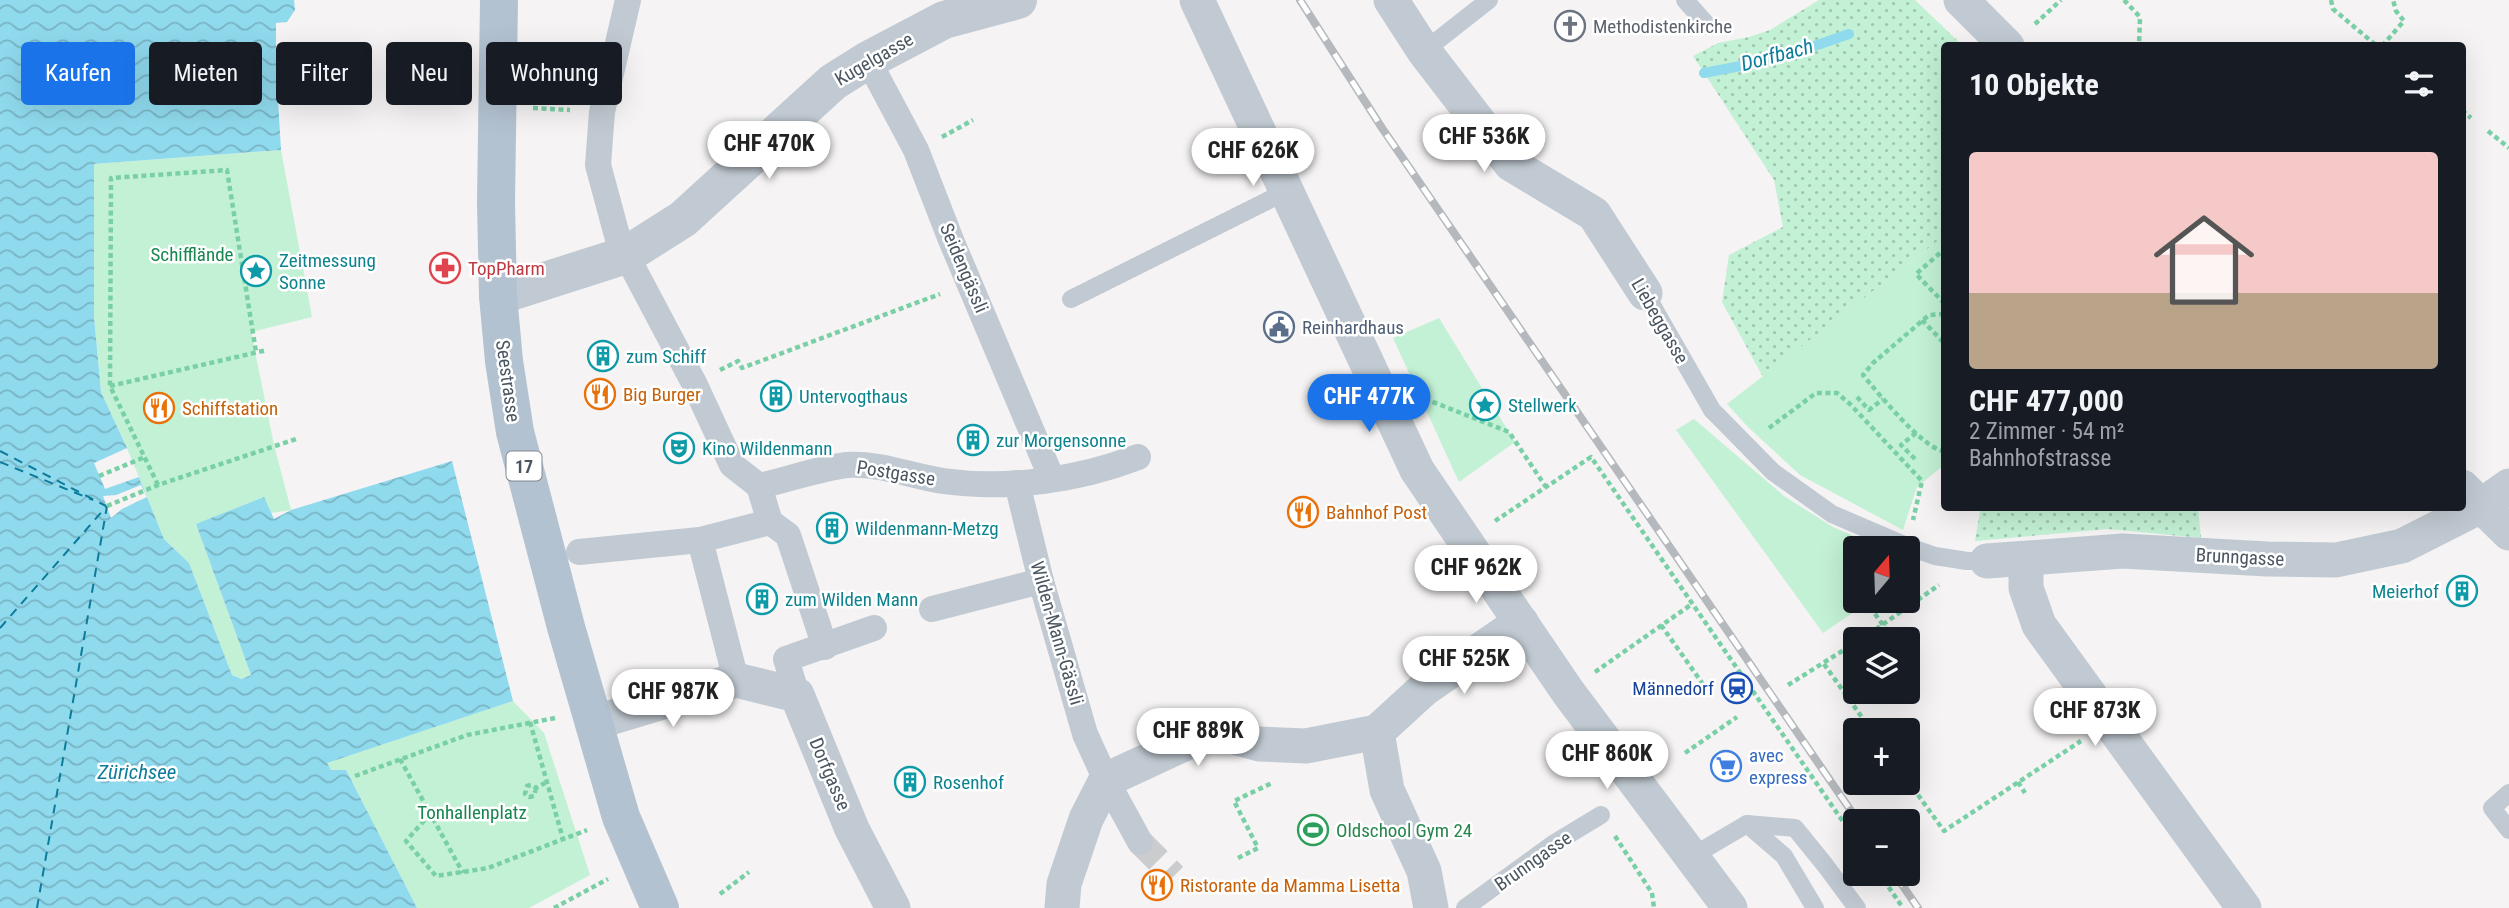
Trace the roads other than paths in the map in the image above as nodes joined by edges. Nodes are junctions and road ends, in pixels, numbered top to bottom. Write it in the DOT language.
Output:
graph roads {
  1 [pos="499,0"];
  2 [pos="628,0"];
  3 [pos="1018,0"];
  4 [pos="1197,0"];
  5 [pos="1391,0"];
  6 [pos="1489,0"];
  7 [pos="1685,0"];
  8 [pos="1961,0"];
  9 [pos="1707,26"];
  10 [pos="2003,42"];
  11 [pos="1424,51"];
  12 [pos="868,60"];
  13 [pos="1285,192"];
  14 [pos="618,239"];
  15 [pos="632,266"];
  16 [pos="1645,293"];
  17 [pos="498,296"];
  18 [pos="1071,299"];
  19 [pos="1138,457"];
  20 [pos="1052,479"];
  21 [pos="1017,483"];
  22 [pos="758,486"];
  23 [pos="2509,486"];
  24 [pos="2472,496"];
  25 [pos="2451,511"];
  26 [pos="770,522"];
  27 [pos="2509,533"];
  28 [pos="700,540"];
  29 [pos="579,552"];
  30 [pos="2025,559"];
  31 [pos="1987,561"];
  32 [pos="1041,581"];
  33 [pos="932,609"];
  34 [pos="1521,622"];
  35 [pos="874,628"];
  36 [pos="825,647"];
  37 [pos="736,680"];
  38 [pos="797,695"];
  39 [pos="577,720"];
  40 [pos="1377,732"];
  41 [pos="1105,780"];
  42 [pos="2509,793"];
  43 [pos="1601,815"];
  44 [pos="1747,824"];
  45 [pos="2509,830"];
  46 [pos="1140,842"];
  47 [pos="1691,858"];
  48 [pos="1472,906"];
  49 [pos="660,908"];
  50 [pos="893,908"];
  51 [pos="1062,908"];
  52 [pos="1431,908"];
  53 [pos="1730,908"];
  54 [pos="1815,908"];
  55 [pos="1857,908"];
  56 [pos="2244,908"];
  1 -- 17 [label="main road, Seestrasse / 17"];
  2 -- 14 [label="street"];
  3 -- 12 [label="street, Kugelgasse"];
  4 -- 13 [label="street"];
  5 -- 11 [label="street, Liebeggasse"];
  6 -- 11 [label="lane"];
  7 -- 9 [label="lane"];
  8 -- 10 [label="street"];
  11 -- 16 [label="street, Liebeggasse"];
  12 -- 17 [label="street, Kugelgasse"];
  12 -- 20 [label="street, Seidengässli"];
  13 -- 18 [label="lane"];
  13 -- 34 [label="street"];
  15 -- 22 [label="street"];
  16 -- 31 [label="lane, Liebeggasse"];
  17 -- 39 [label="main road, Seestrasse / 17"];
  19 -- 20 [label="street, Postgasse"];
  20 -- 21 [label="street, Postgasse"];
  21 -- 22 [label="street, Postgasse"];
  21 -- 32 [label="street, Wilden-Mann-Gässli"];
  22 -- 26 [label="street"];
  23 -- 24 [label="street, Brunngasse"];
  24 -- 27 [label="street"];
  25 -- 30 [label="street, Brunngasse"];
  26 -- 28 [label="street"];
  26 -- 36 [label="street"];
  28 -- 29 [label="street"];
  28 -- 37 [label="street"];
  30 -- 31 [label="street, Brunngasse"];
  30 -- 56 [label="street"];
  32 -- 33 [label="street"];
  32 -- 41 [label="street, Wilden-Mann-Gässli"];
  34 -- 40 [label="street"];
  34 -- 47 [label="street"];
  35 -- 36 [label="street"];
  36 -- 38 [label="street"];
  37 -- 38 [label="street"];
  37 -- 39 [label="street"];
  38 -- 50 [label="street, Dorfgasse"];
  39 -- 49 [label="main road, Seestrasse / 17"];
  40 -- 41 [label="street"];
  40 -- 52 [label="street"];
  41 -- 46 [label="street, Wilden-Mann-Gässli"];
  41 -- 51 [label="street"];
  42 -- 45 [label="lane"];
  43 -- 48 [label="lane, Brunngasse"];
  44 -- 47 [label="lane"];
  44 -- 54 [label="lane"];
  44 -- 55 [label="lane"];
  47 -- 53 [label="street"];
}
